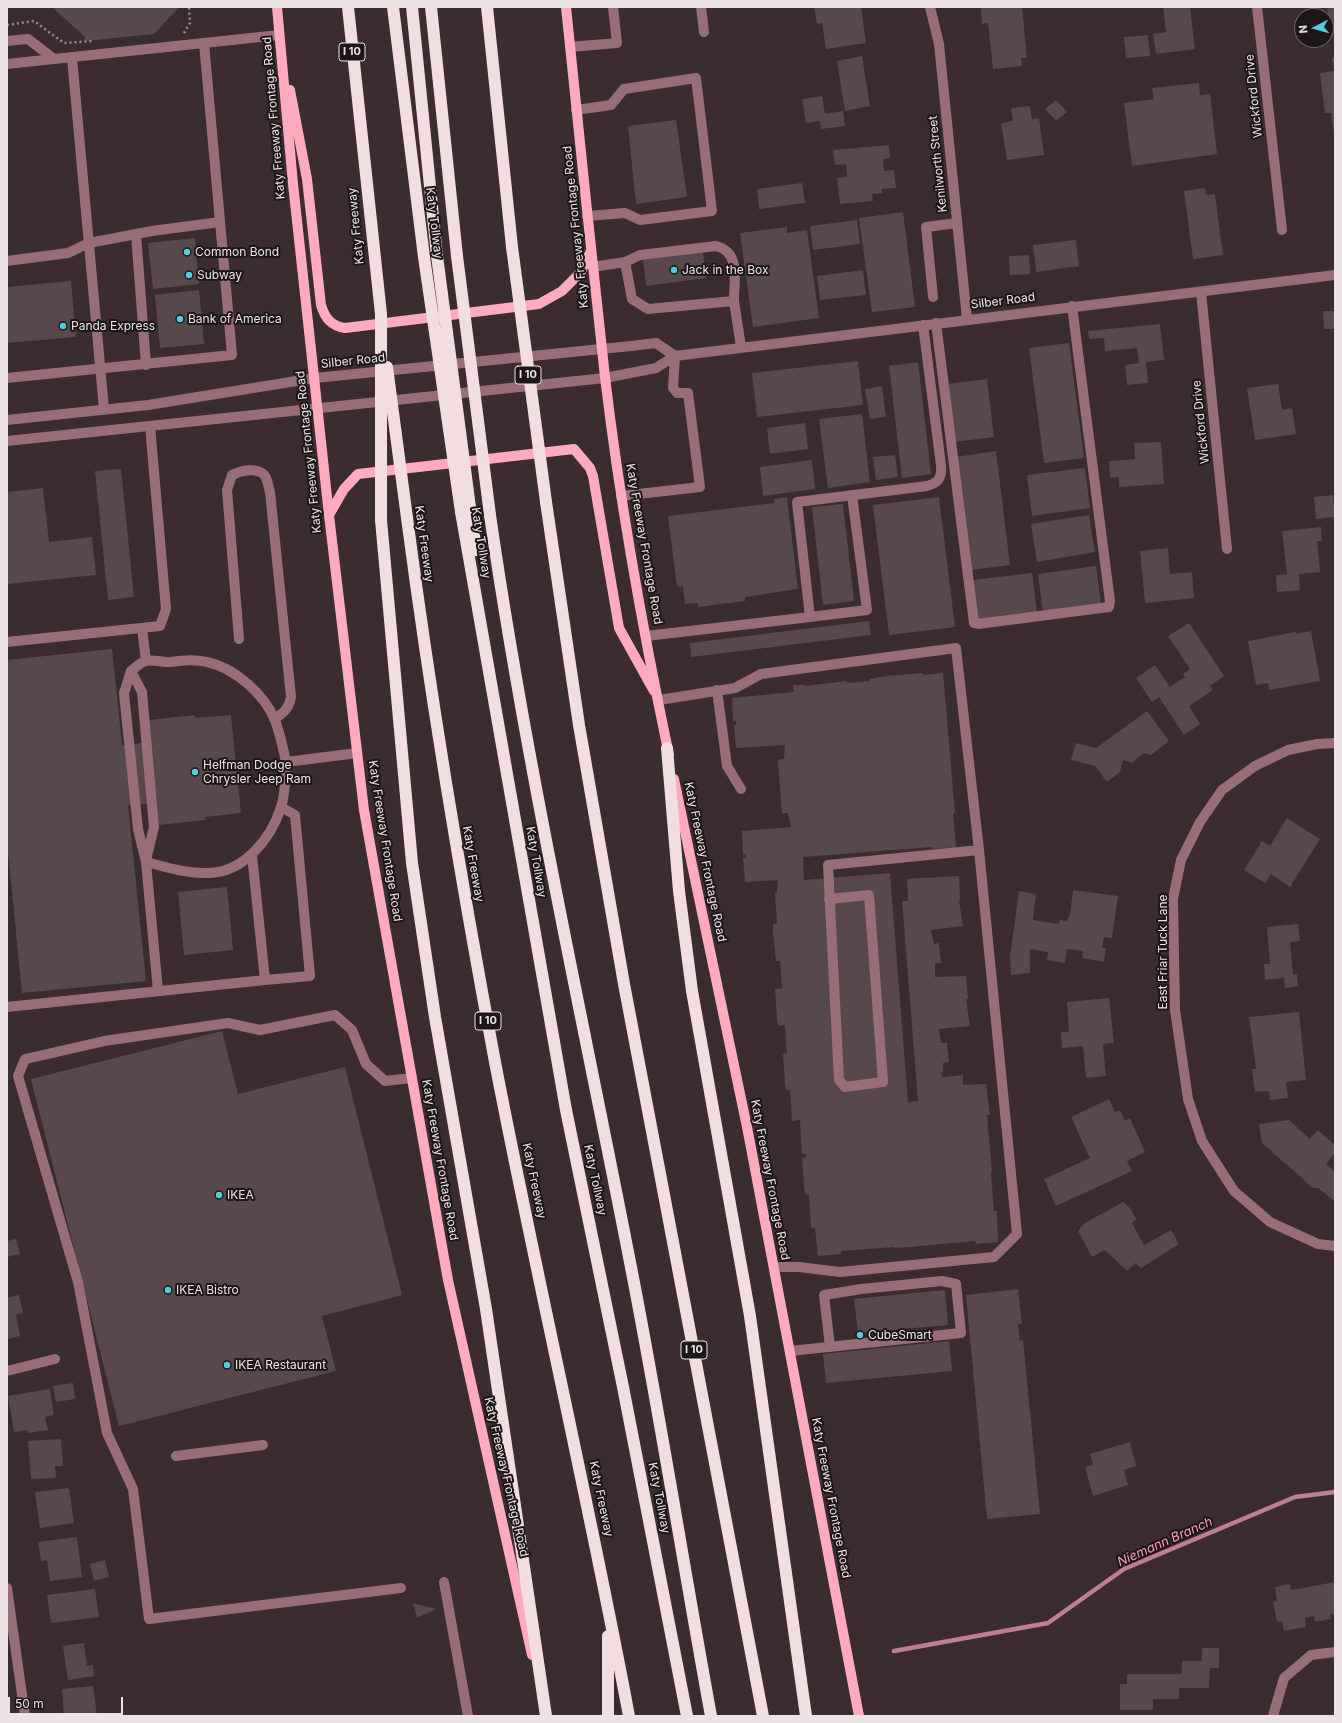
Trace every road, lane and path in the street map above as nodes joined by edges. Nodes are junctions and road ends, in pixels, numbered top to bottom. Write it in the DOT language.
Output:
graph roads {
  1 [pos="188,7"];
  2 [pos="277,7"];
  3 [pos="348,7"];
  4 [pos="393,7"];
  5 [pos="412,7"];
  6 [pos="431,7"];
  7 [pos="486,7"];
  8 [pos="566,7"];
  9 [pos="613,7"];
  10 [pos="701,7"];
  11 [pos="930,7"];
  12 [pos="1257,7"];
  13 [pos="7,25"];
  14 [pos="704,32"];
  15 [pos="176,34"];
  16 [pos="279,35"];
  17 [pos="100,40"];
  18 [pos="7,41"];
  19 [pos="204,43"];
  20 [pos="570,47"];
  21 [pos="72,58"];
  22 [pos="54,59"];
  23 [pos="7,64"];
  24 [pos="576,110"];
  25 [pos="587,216"];
  26 [pos="220,222"];
  27 [pos="957,223"];
  28 [pos="1282,230"];
  29 [pos="136,234"];
  30 [pos="89,243"];
  31 [pos="591,250"];
  32 [pos="7,261"];
  33 [pos="625,262"];
  34 [pos="593,267"];
  35 [pos="1335,275"];
  36 [pos="1201,292"];
  37 [pos="933,297"];
  38 [pos="734,301"];
  39 [pos="1072,306"];
  40 [pos="381,314"];
  41 [pos="967,319"];
  42 [pos="936,323"];
  43 [pos="923,325"];
  44 [pos="741,347"];
  45 [pos="602,348"];
  46 [pos="675,356"];
  47 [pos="146,364"];
  48 [pos="101,369"];
  49 [pos="7,378"];
  50 [pos="315,378"];
  51 [pos="605,378"];
  52 [pos="318,408"];
  53 [pos="104,409"];
  54 [pos="7,420"];
  55 [pos="150,426"];
  56 [pos="7,441"];
  57 [pos="852,495"];
  58 [pos="621,496"];
  59 [pos="466,514"];
  60 [pos="329,515"];
  61 [pos="1227,549"];
  62 [pos="810,617"];
  63 [pos="142,628"];
  64 [pos="646,636"];
  65 [pos="240,639"];
  66 [pos="7,642"];
  67 [pos="146,661"];
  68 [pos="131,671"];
  69 [pos="717,690"];
  70 [pos="659,700"];
  71 [pos="274,718"];
  72 [pos="1335,743"];
  73 [pos="667,748"];
  74 [pos="357,753"];
  75 [pos="286,762"];
  76 [pos="741,789"];
  77 [pos="281,807"];
  78 [pos="979,850"];
  79 [pos="252,855"];
  80 [pos="146,862"];
  81 [pos="829,900"];
  82 [pos="265,980"];
  83 [pos="158,991"];
  84 [pos="7,1007"];
  85 [pos="412,1078"];
  86 [pos="1335,1246"];
  87 [pos="774,1268"];
  88 [pos="830,1347"];
  89 [pos="790,1351"];
  90 [pos="55,1359"];
  91 [pos="7,1371"];
  92 [pos="263,1445"];
  93 [pos="176,1456"];
  94 [pos="444,1582"];
  95 [pos="7,1588"];
  96 [pos="401,1588"];
  97 [pos="608,1607"];
  98 [pos="1335,1652"];
  99 [pos="25,1716"];
  100 [pos="468,1716"];
  101 [pos="546,1716"];
  102 [pos="608,1716"];
  103 [pos="630,1716"];
  104 [pos="687,1716"];
  105 [pos="711,1716"];
  106 [pos="763,1716"];
  107 [pos="806,1716"];
  108 [pos="859,1716"];
  109 [pos="1273,1716"];
  1 -- 15 [label="path"];
  2 -- 16 [label="main road, Katy Freeway Frontage Road"];
  3 -- 40 [label="highway, Katy Freeway / I 10"];
  4 -- 59 [label="highway, Katy Tollway, bridge"];
  5 -- 59 [label="highway, bridge"];
  6 -- 105 [label="highway, bridge"];
  7 -- 106 [label="highway, I 10, bridge"];
  8 -- 20 [label="main road, Katy Freeway Frontage Road"];
  9 -- 20 [label="street"];
  10 -- 14 [label="street"];
  11 -- 27 [label="street, Kenilworth Street"];
  12 -- 28 [label="street, Wickford Drive"];
  13 -- 17 [label="path"];
  16 -- 19 [label="street"];
  16 -- 31 [label="main road"];
  16 -- 50 [label="main road, Katy Freeway Frontage Road"];
  18 -- 22 [label="street"];
  19 -- 21 [label="street"];
  19 -- 26 [label="street"];
  20 -- 24 [label="main road, Katy Freeway Frontage Road"];
  21 -- 22 [label="street"];
  21 -- 30 [label="street"];
  22 -- 23 [label="street"];
  24 -- 25 [label="main road, Katy Freeway Frontage Road"];
  24 -- 25 [label="street"];
  25 -- 31 [label="main road, Katy Freeway Frontage Road"];
  26 -- 29 [label="street"];
  26 -- 47 [label="street"];
  27 -- 37 [label="street"];
  27 -- 41 [label="street, Kenilworth Street"];
  29 -- 30 [label="street"];
  29 -- 47 [label="street"];
  30 -- 32 [label="street"];
  30 -- 48 [label="street"];
  31 -- 34 [label="main road, Katy Freeway Frontage Road"];
  33 -- 34 [label="street"];
  33 -- 38 [label="street"];
  33 -- 38 [label="street"];
  34 -- 45 [label="main road, Katy Freeway Frontage Road"];
  35 -- 36 [label="street, Silber Road"];
  36 -- 39 [label="street, Silber Road"];
  36 -- 61 [label="street, Wickford Drive"];
  38 -- 44 [label="street"];
  39 -- 41 [label="street, Silber Road"];
  39 -- 42 [label="street"];
  40 -- 97 [label="highway, Katy Freeway / I 10, bridge"];
  40 -- 101 [label="highway, bridge"];
  41 -- 42 [label="street, Silber Road"];
  42 -- 43 [label="street, Silber Road"];
  43 -- 44 [label="street, Silber Road"];
  43 -- 57 [label="street"];
  44 -- 46 [label="street, Silber Road"];
  45 -- 46 [label="street, Silber Road"];
  45 -- 50 [label="street, Silber Road"];
  45 -- 51 [label="main road, Katy Freeway Frontage Road"];
  46 -- 51 [label="street, Silber Road"];
  46 -- 58 [label="street"];
  47 -- 48 [label="street"];
  48 -- 49 [label="street"];
  48 -- 53 [label="street"];
  50 -- 52 [label="main road, Katy Freeway Frontage Road"];
  50 -- 53 [label="street, Silber Road"];
  51 -- 52 [label="street, Silber Road"];
  51 -- 58 [label="main road, Katy Freeway Frontage Road"];
  52 -- 55 [label="street, Silber Road"];
  52 -- 60 [label="main road, Katy Freeway Frontage Road"];
  53 -- 54 [label="street, Silber Road"];
  55 -- 56 [label="street, Silber Road"];
  55 -- 63 [label="street"];
  57 -- 62 [label="street"];
  57 -- 62 [label="street"];
  58 -- 64 [label="main road, Katy Freeway Frontage Road"];
  59 -- 104 [label="highway, Katy Tollway"];
  60 -- 70 [label="main road"];
  60 -- 74 [label="main road, Katy Freeway Frontage Road"];
  62 -- 64 [label="street"];
  63 -- 66 [label="street"];
  63 -- 67 [label="street"];
  64 -- 70 [label="main road, Katy Freeway Frontage Road"];
  65 -- 71 [label="street"];
  67 -- 68 [label="street"];
  67 -- 71 [label="street"];
  68 -- 80 [label="street"];
  68 -- 80 [label="street"];
  69 -- 70 [label="street"];
  69 -- 76 [label="street"];
  69 -- 78 [label="street"];
  70 -- 73 [label="main road, Katy Freeway Frontage Road"];
  71 -- 75 [label="street"];
  72 -- 86 [label="street, East Friar Tuck Lane"];
  73 -- 87 [label="main road, Katy Freeway Frontage Road"];
  73 -- 107 [label="highway"];
  74 -- 75 [label="street"];
  74 -- 85 [label="main road, Katy Freeway Frontage Road"];
  75 -- 77 [label="street"];
  77 -- 79 [label="street"];
  77 -- 82 [label="street"];
  78 -- 81 [label="street"];
  78 -- 87 [label="street"];
  79 -- 80 [label="street"];
  79 -- 82 [label="street"];
  80 -- 83 [label="street"];
  81 -- 81 [label="street"];
  82 -- 83 [label="street"];
  83 -- 84 [label="street"];
  85 -- 96 [label="street"];
  85 -- 101 [label="main road, Katy Freeway Frontage Road"];
  87 -- 89 [label="main road, Katy Freeway Frontage Road"];
  88 -- 88 [label="street"];
  88 -- 89 [label="street"];
  89 -- 108 [label="main road, Katy Freeway Frontage Road"];
  90 -- 91 [label="street"];
  92 -- 93 [label="street"];
  94 -- 100 [label="street"];
  95 -- 99 [label="street"];
  97 -- 102 [label="highway"];
  97 -- 103 [label="highway, Katy Freeway / I 10"];
  98 -- 109 [label="street"];
}
